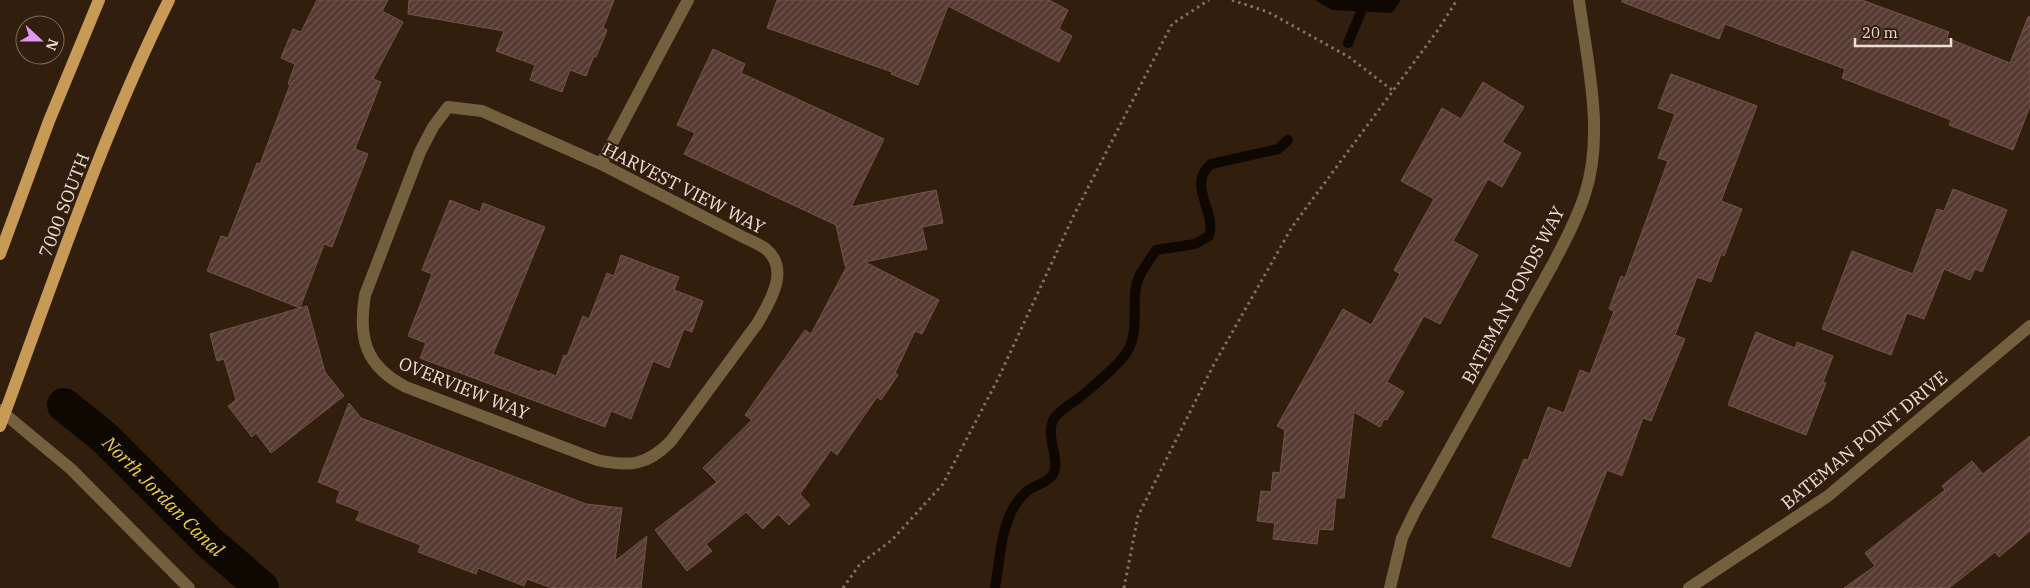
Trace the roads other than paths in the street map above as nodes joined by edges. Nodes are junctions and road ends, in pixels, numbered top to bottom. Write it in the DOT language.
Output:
graph roads {
  1 [pos="99,0"];
  2 [pos="169,0"];
  3 [pos="688,0"];
  4 [pos="1579,0"];
  5 [pos="448,107"];
  6 [pos="602,164"];
  7 [pos="0,254"];
  8 [pos="2030,326"];
  9 [pos="2,412"];
  10 [pos="0,426"];
  11 [pos="638,462"];
  12 [pos="189,588"];
  13 [pos="1390,588"];
  14 [pos="1689,588"];
  1 -- 7 [label="main road"];
  2 -- 9 [label="main road, 7000 SOUTH"];
  3 -- 6 [label="street"];
  4 -- 13 [label="street, BATEMAN PONDS WAY"];
  5 -- 6 [label="street, HARVEST VIEW WAY"];
  5 -- 11 [label="street, OVERVIEW WAY"];
  6 -- 11 [label="street, HARVEST VIEW WAY"];
  8 -- 14 [label="street, BATEMAN POINT DRIVE"];
  9 -- 10 [label="main road, 7000 SOUTH"];
  9 -- 12 [label="street"];
}
